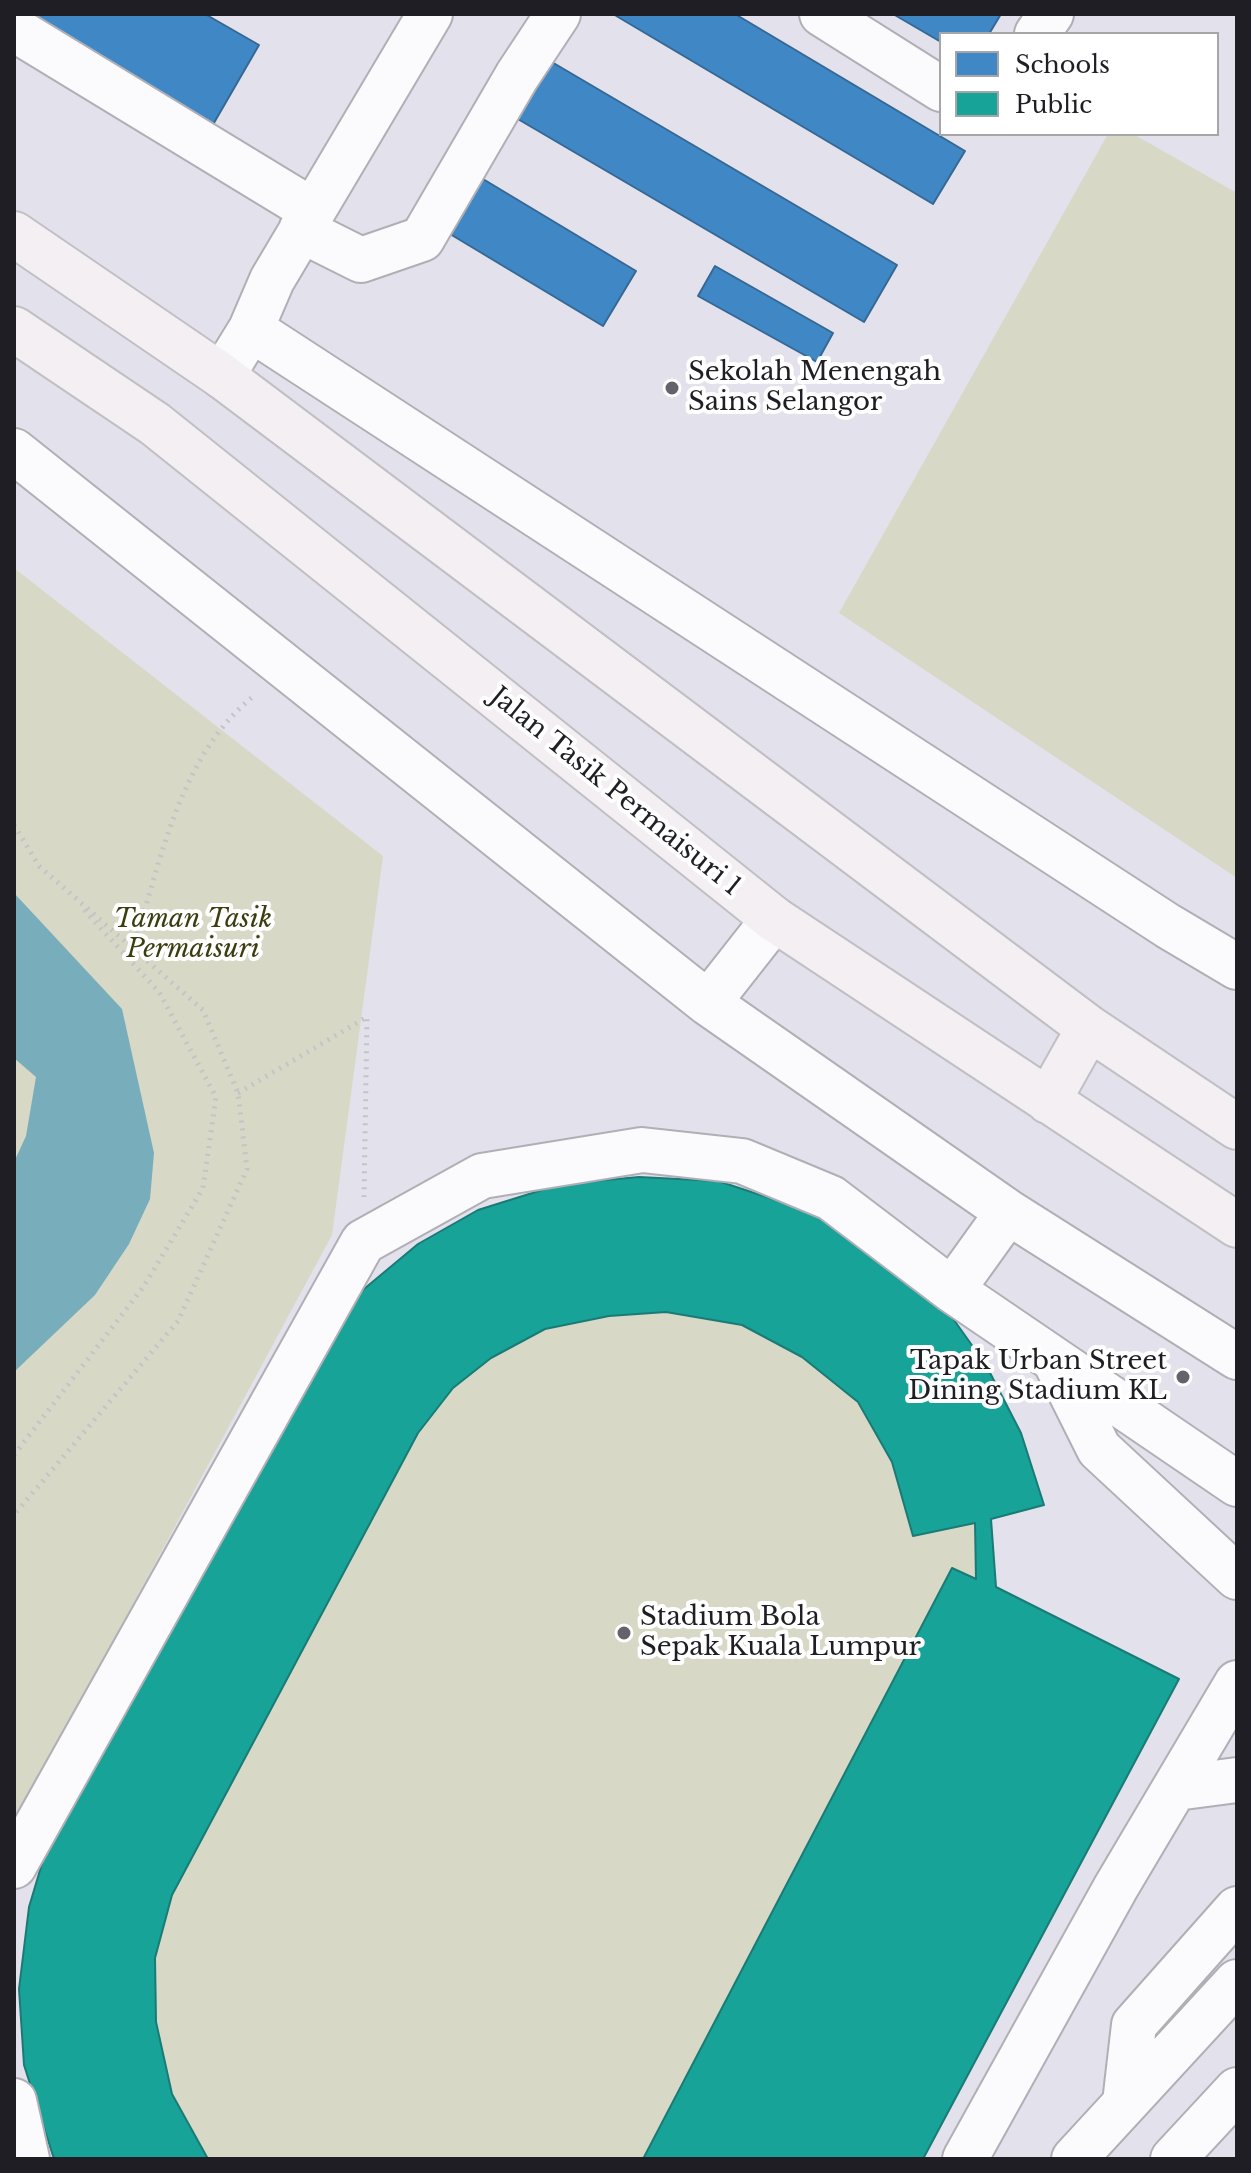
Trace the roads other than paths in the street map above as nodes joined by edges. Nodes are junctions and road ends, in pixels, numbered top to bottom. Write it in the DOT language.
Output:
graph roads {
  1 [pos="430,14"];
  2 [pos="558,14"];
  3 [pos="822,14"];
  4 [pos="1051,14"];
  5 [pos="14,29"];
  6 [pos="1038,32"];
  7 [pos="939,88"];
  8 [pos="307,221"];
  9 [pos="14,234"];
  10 [pos="251,329"];
  11 [pos="16,335"];
  12 [pos="222,376"];
  13 [pos="14,451"];
  14 [pos="774,919"];
  15 [pos="1237,967"];
  16 [pos="708,1003"];
  17 [pos="1089,1028"];
  18 [pos="1048,1101"];
  19 [pos="1237,1127"];
  20 [pos="1008,1212"];
  21 [pos="1237,1225"];
  22 [pos="952,1290"];
  23 [pos="1237,1357"];
  24 [pos="1054,1359"];
  25 [pos="1237,1484"];
  26 [pos="1237,1577"];
  27 [pos="1237,1683"];
  28 [pos="1237,1780"];
  29 [pos="1176,1788"];
  30 [pos="14,1866"];
  31 [pos="1237,1909"];
  32 [pos="1237,1982"];
  33 [pos="1237,2090"];
  34 [pos="14,2101"];
  35 [pos="1125,2103"];
  36 [pos="27,2159"];
  37 [pos="965,2159"];
  38 [pos="1074,2159"];
  39 [pos="1173,2159"];
  1 -- 8 [label="street"];
  2 -- 8 [label="street"];
  3 -- 7 [label="street"];
  4 -- 6 [label="street"];
  5 -- 8 [label="street"];
  8 -- 10 [label="street"];
  9 -- 12 [label="main road"];
  10 -- 12 [label="street"];
  10 -- 15 [label="street"];
  11 -- 14 [label="main road, Jalan Tasik Permaisuri 1"];
  12 -- 17 [label="main road"];
  13 -- 16 [label="street"];
  14 -- 16 [label="street"];
  14 -- 18 [label="main road, Jalan Tasik Permaisuri 1"];
  16 -- 20 [label="street"];
  17 -- 18 [label="main road"];
  17 -- 19 [label="main road"];
  18 -- 21 [label="main road, Jalan Tasik Permaisuri 1"];
  20 -- 22 [label="street"];
  20 -- 23 [label="street"];
  22 -- 24 [label="street"];
  22 -- 30 [label="street"];
  24 -- 25 [label="street"];
  24 -- 26 [label="street"];
  27 -- 29 [label="street"];
  28 -- 29 [label="street"];
  29 -- 37 [label="street"];
  31 -- 35 [label="street"];
  32 -- 35 [label="street"];
  33 -- 39 [label="street"];
  34 -- 36 [label="street"];
  35 -- 38 [label="street"];
}
